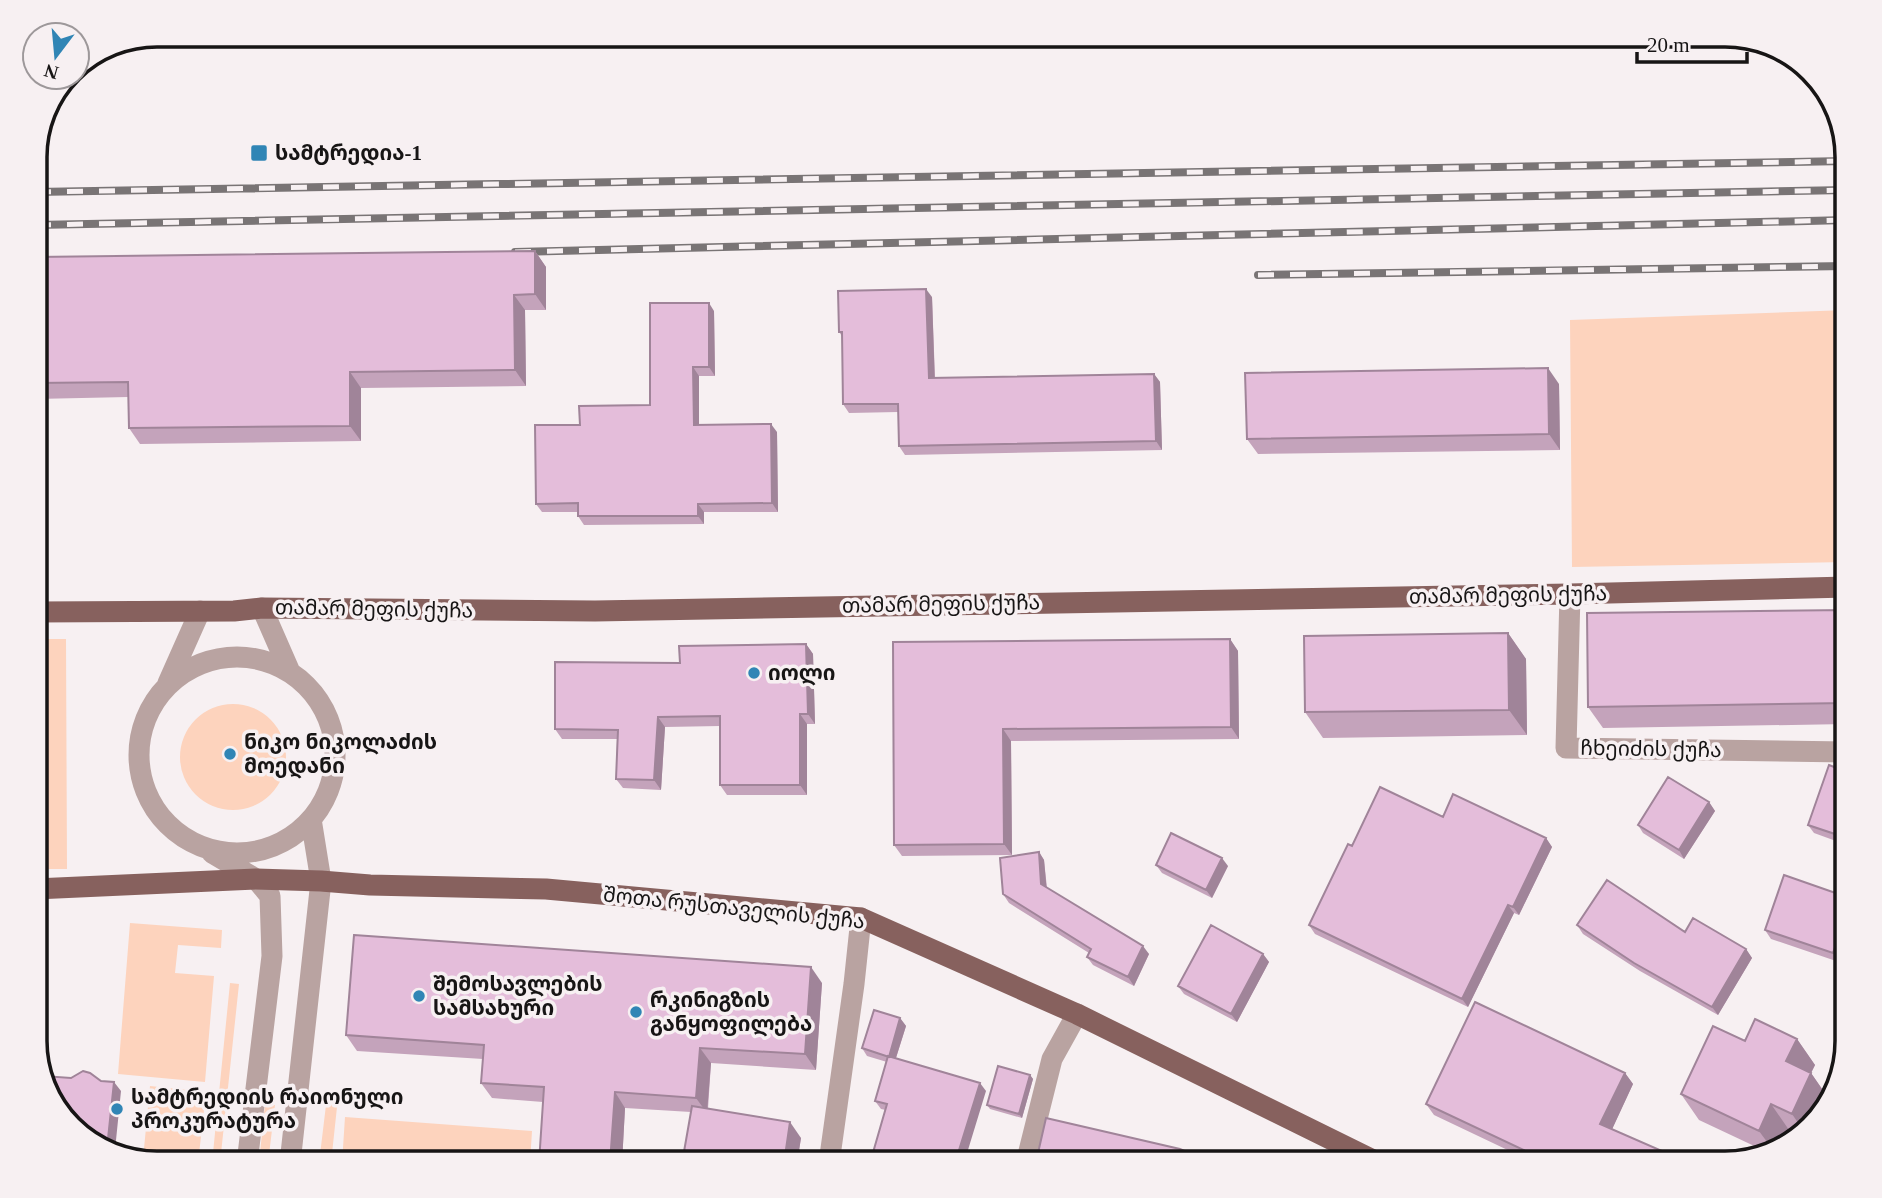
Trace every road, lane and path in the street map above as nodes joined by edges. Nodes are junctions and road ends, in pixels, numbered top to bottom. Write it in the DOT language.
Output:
graph roads {
  1 [pos="1835,587"];
  2 [pos="1570,594"];
  3 [pos="262,608"];
  4 [pos="200,611"];
  5 [pos="47,612"];
  6 [pos="290,672"];
  7 [pos="167,685"];
  8 [pos="1835,751"];
  9 [pos="312,819"];
  10 [pos="202,847"];
  11 [pos="256,879"];
  12 [pos="321,881"];
  13 [pos="47,888"];
  14 [pos="861,918"];
  15 [pos="1077,1014"];
  16 [pos="248,1151"];
  17 [pos="291,1151"];
  18 [pos="831,1151"];
  19 [pos="1029,1151"];
  20 [pos="1355,1151"];
  1 -- 2 [label="main road, თამარ მეფის ქუჩა"];
  2 -- 3 [label="main road, თამარ მეფის ქუჩა"];
  2 -- 8 [label="street, ჩხეიძის ქუჩა"];
  3 -- 4 [label="main road, თამარ მეფის ქუჩა"];
  3 -- 6 [label="street"];
  4 -- 5 [label="main road, თამარ მეფის ქუჩა"];
  4 -- 7 [label="street"];
  6 -- 7 [label="street"];
  6 -- 9 [label="street"];
  7 -- 10 [label="street"];
  9 -- 10 [label="street"];
  9 -- 12 [label="street"];
  10 -- 11 [label="street"];
  11 -- 12 [label="main road, შოთა რუსთაველის ქუჩა"];
  11 -- 13 [label="main road, შოთა რუსთაველის ქუჩა"];
  11 -- 16 [label="street"];
  12 -- 14 [label="main road, შოთა რუსთაველის ქუჩა"];
  12 -- 17 [label="street"];
  14 -- 15 [label="main road, შოთა რუსთაველის ქუჩა"];
  14 -- 18 [label="street"];
  15 -- 19 [label="street"];
  15 -- 20 [label="main road, შოთა რუსთაველის ქუჩა"];
}
